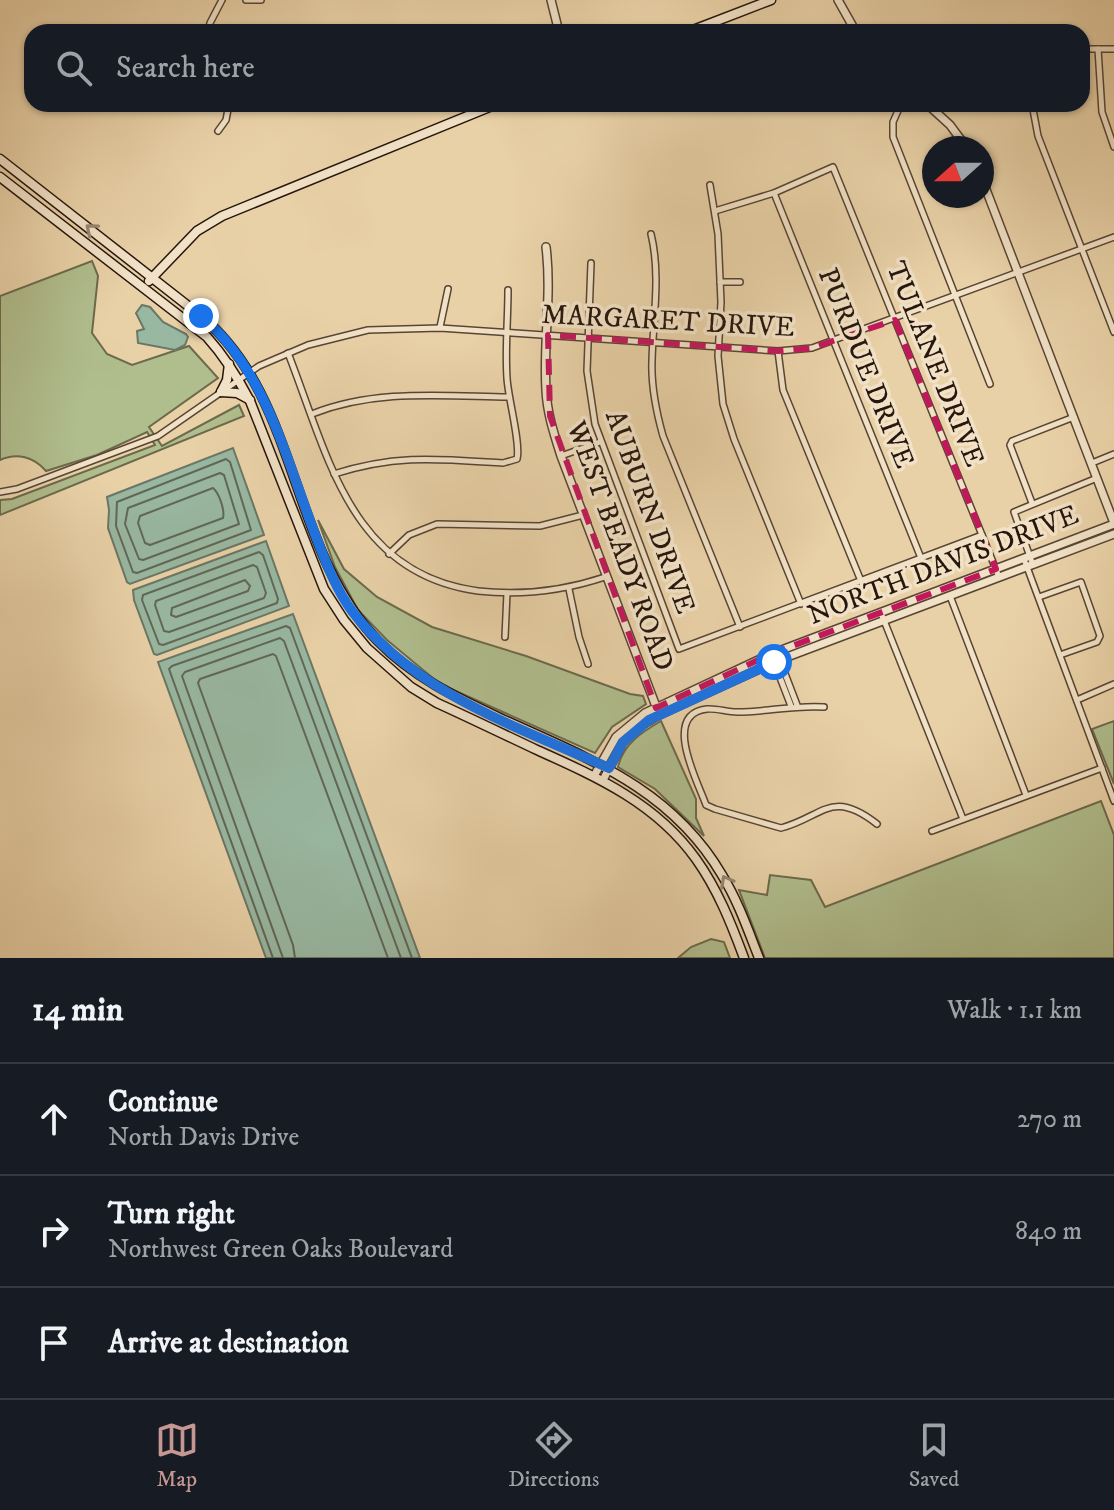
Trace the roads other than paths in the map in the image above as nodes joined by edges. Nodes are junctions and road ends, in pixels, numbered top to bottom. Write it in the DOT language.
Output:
graph roads {
  1 [pos="222,0"];
  2 [pos="246,0"];
  3 [pos="261,0"];
  4 [pos="551,0"];
  5 [pos="771,0"];
  6 [pos="838,0"];
  7 [pos="210,24"];
  8 [pos="557,24"];
  9 [pos="709,24"];
  10 [pos="852,24"];
  11 [pos="1090,49"];
  12 [pos="1098,49"];
  13 [pos="1114,49"];
  14 [pos="228,112"];
  15 [pos="477,112"];
  16 [pos="897,112"];
  17 [pos="936,112"];
  18 [pos="1034,112"];
  19 [pos="218,131"];
  20 [pos="958,136"];
  21 [pos="1114,147"];
  22 [pos="0,159"];
  23 [pos="0,177"];
  24 [pos="710,185"];
  25 [pos="774,193"];
  26 [pos="993,208"];
  27 [pos="715,211"];
  28 [pos="71,214"];
  29 [pos="63,225"];
  30 [pos="651,234"];
  31 [pos="1114,237"];
  32 [pos="546,247"];
  33 [pos="1082,249"];
  34 [pos="591,263"];
  35 [pos="1019,273"];
  36 [pos="152,278"];
  37 [pos="720,282"];
  38 [pos="740,282"];
  39 [pos="143,288"];
  40 [pos="448,289"];
  41 [pos="508,290"];
  42 [pos="955,297"];
  43 [pos="895,320"];
  44 [pos="440,328"];
  45 [pos="507,332"];
  46 [pos="1114,332"];
  47 [pos="548,335"];
  48 [pos="588,338"];
  49 [pos="653,342"];
  50 [pos="834,342"];
  51 [pos="719,347"];
  52 [pos="778,351"];
  53 [pos="288,353"];
  54 [pos="229,363"];
  55 [pos="249,372"];
  56 [pos="239,379"];
  57 [pos="990,384"];
  58 [pos="221,392"];
  59 [pos="508,397"];
  60 [pos="250,401"];
  61 [pos="312,414"];
  62 [pos="1074,417"];
  63 [pos="600,442"];
  64 [pos="1114,454"];
  65 [pos="561,456"];
  66 [pos="1092,463"];
  67 [pos="334,474"];
  68 [pos="1097,478"];
  69 [pos="0,492"];
  70 [pos="1032,503"];
  71 [pos="583,515"];
  72 [pos="1114,523"];
  73 [pos="1114,534"];
  74 [pos="982,535"];
  75 [pos="389,554"];
  76 [pos="921,558"];
  77 [pos="1028,562"];
  78 [pos="998,573"];
  79 [pos="605,577"];
  80 [pos="861,581"];
  81 [pos="569,589"];
  82 [pos="507,593"];
  83 [pos="950,596"];
  84 [pos="1039,597"];
  85 [pos="801,604"];
  86 [pos="883,617"];
  87 [pos="740,627"];
  88 [pos="505,637"];
  89 [pos="1060,655"];
  90 [pos="775,657"];
  91 [pos="588,664"];
  92 [pos="1114,684"];
  93 [pos="1077,700"];
  94 [pos="794,705"];
  95 [pos="824,707"];
  96 [pos="657,711"];
  97 [pos="604,766"];
  98 [pos="1102,768"];
  99 [pos="598,778"];
  100 [pos="1026,795"];
  101 [pos="1114,801"];
  102 [pos="963,819"];
  103 [pos="877,824"];
  104 [pos="932,831"];
  105 [pos="758,955"];
  106 [pos="744,958"];
  1 -- 7 [label="street"];
  2 -- 3 [label="street"];
  4 -- 8 [label="street"];
  5 -- 9 [label="main road"];
  6 -- 10 [label="street"];
  11 -- 12 [label="street"];
  12 -- 13 [label="street"];
  12 -- 21 [label="street"];
  14 -- 19 [label="street"];
  15 -- 36 [label="main road"];
  16 -- 42 [label="street"];
  17 -- 20 [label="street"];
  18 -- 33 [label="street"];
  22 -- 28 [label="main road"];
  23 -- 29 [label="main road"];
  24 -- 27 [label="street"];
  25 -- 27 [label="street"];
  25 -- 43 [label="street, TULANE DRIVE"];
  25 -- 50 [label="street, PURDUE DRIVE"];
  26 -- 35 [label="street"];
  27 -- 37 [label="street"];
  28 -- 29 [label="main road"];
  36 -- 28 [label="main road, one-way"];
  29 -- 39 [label="main road"];
  30 -- 49 [label="street"];
  31 -- 33 [label="street, MARGARET DRIVE"];
  32 -- 47 [label="street, WEST BEADY ROAD"];
  33 -- 35 [label="street, MARGARET DRIVE"];
  33 -- 46 [label="street"];
  34 -- 48 [label="street, AUBURN DRIVE"];
  35 -- 42 [label="street, MARGARET DRIVE"];
  35 -- 62 [label="street"];
  36 -- 39 [label="main road"];
  36 -- 55 [label="main road"];
  37 -- 38 [label="street"];
  37 -- 51 [label="street"];
  39 -- 54 [label="main road"];
  40 -- 44 [label="street"];
  41 -- 45 [label="street"];
  42 -- 43 [label="street, MARGARET DRIVE"];
  42 -- 57 [label="street"];
  43 -- 50 [label="street, MARGARET DRIVE"];
  43 -- 74 [label="street, TULANE DRIVE"];
  44 -- 45 [label="street, MARGARET DRIVE"];
  44 -- 53 [label="street, MARGARET DRIVE"];
  45 -- 47 [label="street, MARGARET DRIVE"];
  45 -- 59 [label="street"];
  47 -- 48 [label="street, MARGARET DRIVE"];
  47 -- 65 [label="street, WEST BEADY ROAD"];
  48 -- 49 [label="street, MARGARET DRIVE"];
  48 -- 63 [label="street, AUBURN DRIVE"];
  49 -- 51 [label="street, MARGARET DRIVE"];
  49 -- 87 [label="street"];
  50 -- 52 [label="street, MARGARET DRIVE"];
  50 -- 76 [label="street, PURDUE DRIVE"];
  51 -- 52 [label="street, MARGARET DRIVE"];
  51 -- 85 [label="street"];
  52 -- 80 [label="street"];
  53 -- 55 [label="street, MARGARET DRIVE"];
  53 -- 61 [label="street"];
  54 -- 56 [label="main road"];
  54 -- 58 [label="main road"];
  55 -- 56 [label="street, MARGARET DRIVE"];
  55 -- 97 [label="main road"];
  56 -- 58 [label="street, MARGARET DRIVE"];
  56 -- 60 [label="main road"];
  58 -- 60 [label="main road"];
  58 -- 69 [label="street, MARGARET DRIVE"];
  59 -- 61 [label="street"];
  59 -- 67 [label="street"];
  60 -- 99 [label="main road"];
  61 -- 67 [label="street"];
  62 -- 66 [label="street"];
  62 -- 70 [label="street"];
  63 -- 65 [label="street"];
  63 -- 87 [label="street, AUBURN DRIVE"];
  64 -- 66 [label="street"];
  65 -- 71 [label="street, WEST BEADY ROAD"];
  66 -- 68 [label="street"];
  67 -- 75 [label="street"];
  68 -- 70 [label="street"];
  68 -- 72 [label="street"];
  70 -- 77 [label="street"];
  71 -- 75 [label="street"];
  71 -- 79 [label="street, WEST BEADY ROAD"];
  72 -- 77 [label="street, NORTH DAVIS DRIVE"];
  73 -- 77 [label="street, NORTH DAVIS DRIVE"];
  74 -- 76 [label="street"];
  74 -- 78 [label="street, TULANE DRIVE"];
  75 -- 82 [label="street"];
  76 -- 80 [label="street"];
  77 -- 78 [label="street, NORTH DAVIS DRIVE"];
  77 -- 84 [label="street"];
  78 -- 83 [label="street, NORTH DAVIS DRIVE"];
  78 -- 86 [label="street, NORTH DAVIS DRIVE"];
  79 -- 81 [label="street"];
  79 -- 96 [label="street, WEST BEADY ROAD"];
  80 -- 85 [label="street"];
  81 -- 82 [label="street"];
  81 -- 91 [label="street"];
  82 -- 88 [label="street"];
  83 -- 86 [label="street, NORTH DAVIS DRIVE"];
  83 -- 100 [label="street"];
  84 -- 89 [label="street"];
  84 -- 89 [label="street"];
  85 -- 87 [label="street"];
  86 -- 90 [label="street, NORTH DAVIS DRIVE"];
  86 -- 102 [label="street"];
  89 -- 93 [label="street"];
  90 -- 94 [label="street"];
  90 -- 96 [label="street, NORTH DAVIS DRIVE"];
  92 -- 93 [label="street"];
  93 -- 98 [label="street"];
  94 -- 95 [label="street"];
  94 -- 103 [label="street"];
  96 -- 97 [label="street, NORTH DAVIS DRIVE"];
  97 -- 99 [label="street, NORTH DAVIS DRIVE"];
  105 -- 97 [label="main road, one-way"];
  98 -- 100 [label="street"];
  98 -- 101 [label="street"];
  99 -- 106 [label="main road"];
  100 -- 102 [label="street"];
  102 -- 104 [label="street"];
  105 -- 106 [label="main road"];
}
